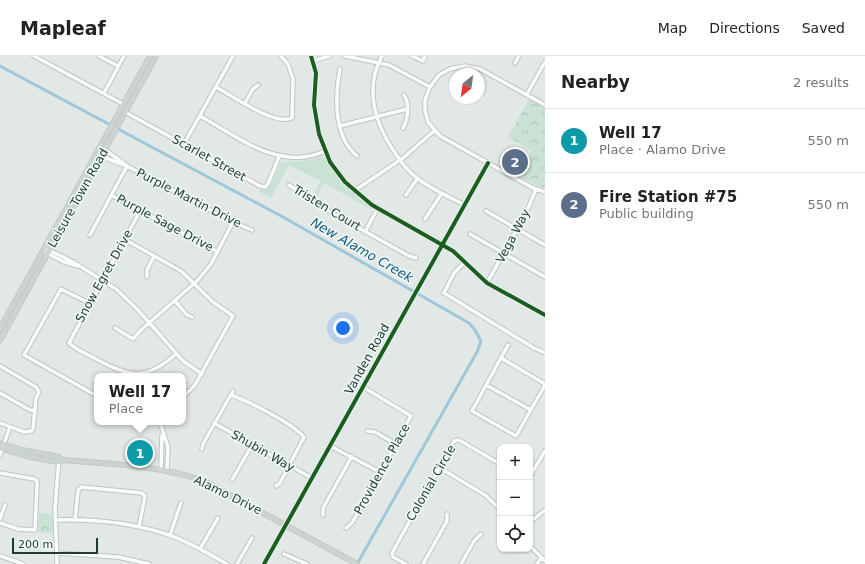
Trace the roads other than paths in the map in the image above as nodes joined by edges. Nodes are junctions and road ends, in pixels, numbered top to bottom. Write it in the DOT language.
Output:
graph roads {
  1 [pos="34,56"];
  2 [pos="99,56"];
  3 [pos="124,56"];
  4 [pos="150,56"];
  5 [pos="156,56"];
  6 [pos="233,56"];
  7 [pos="281,56"];
  8 [pos="311,56"];
  9 [pos="329,56"];
  10 [pos="345,56"];
  11 [pos="382,56"];
  12 [pos="412,56"];
  13 [pos="425,56"];
  14 [pos="519,56"];
  15 [pos="313,61"];
  16 [pos="379,62"];
  17 [pos="545,62"];
  18 [pos="515,63"];
  19 [pos="118,66"];
  20 [pos="340,68"];
  21 [pos="258,85"];
  22 [pos="430,86"];
  23 [pos="216,87"];
  24 [pos="104,93"];
  25 [pos="527,94"];
  26 [pos="404,95"];
  27 [pos="246,103"];
  28 [pos="123,104"];
  29 [pos="545,105"];
  30 [pos="407,109"];
  31 [pos="125,112"];
  32 [pos="200,116"];
  33 [pos="376,116"];
  34 [pos="117,120"];
  35 [pos="340,126"];
  36 [pos="403,128"];
  37 [pos="434,131"];
  38 [pos="110,134"];
  39 [pos="184,144"];
  40 [pos="104,149"];
  41 [pos="325,151"];
  42 [pos="100,156"];
  43 [pos="357,156"];
  44 [pos="279,157"];
  45 [pos="399,160"];
  46 [pos="488,163"];
  47 [pos="127,166"];
  48 [pos="417,179"];
  49 [pos="289,185"];
  50 [pos="536,189"];
  51 [pos="354,191"];
  52 [pos="545,192"];
  53 [pos="442,193"];
  54 [pos="111,195"];
  55 [pos="406,195"];
  56 [pos="464,206"];
  57 [pos="378,208"];
  58 [pos="140,210"];
  59 [pos="486,211"];
  60 [pos="425,219"];
  61 [pos="233,222"];
  62 [pos="252,230"];
  63 [pos="517,230"];
  64 [pos="365,232"];
  65 [pos="470,234"];
  66 [pos="90,235"];
  67 [pos="124,239"];
  68 [pos="443,244"];
  69 [pos="545,245"];
  70 [pos="46,251"];
  71 [pos="218,252"];
  72 [pos="503,254"];
  73 [pos="154,256"];
  74 [pos="416,258"];
  75 [pos="465,262"];
  76 [pos="147,277"];
  77 [pos="545,277"];
  78 [pos="102,280"];
  79 [pos="487,283"];
  80 [pos="194,284"];
  81 [pos="175,301"];
  82 [pos="89,303"];
  83 [pos="545,315"];
  84 [pos="192,317"];
  85 [pos="149,323"];
  86 [pos="0,328"];
  87 [pos="115,328"];
  88 [pos="0,340"];
  89 [pos="508,345"];
  90 [pos="545,353"];
  91 [pos="176,354"];
  92 [pos="501,358"];
  93 [pos="0,366"];
  94 [pos="125,373"];
  95 [pos="146,373"];
  96 [pos="202,374"];
  97 [pos="545,384"];
  98 [pos="486,385"];
  99 [pos="363,387"];
  100 [pos="233,390"];
  101 [pos="0,393"];
  102 [pos="94,394"];
  103 [pos="186,394"];
  104 [pos="231,395"];
  105 [pos="531,410"];
  106 [pos="35,411"];
  107 [pos="0,423"];
  108 [pos="214,423"];
  109 [pos="160,425"];
  110 [pos="10,427"];
  111 [pos="367,431"];
  112 [pos="162,434"];
  113 [pos="396,444"];
  114 [pos="252,445"];
  115 [pos="1,446"];
  116 [pos="330,446"];
  117 [pos="202,449"];
  118 [pos="545,451"];
  119 [pos="0,455"];
  120 [pos="352,456"];
  121 [pos="60,460"];
  122 [pos="497,462"];
  123 [pos="289,466"];
  124 [pos="440,468"];
  125 [pos="161,469"];
  126 [pos="167,470"];
  127 [pos="533,471"];
  128 [pos="380,472"];
  129 [pos="0,473"];
  130 [pos="312,478"];
  131 [pos="232,480"];
  132 [pos="276,486"];
  133 [pos="181,503"];
  134 [pos="5,505"];
  135 [pos="497,506"];
  136 [pos="545,510"];
  137 [pos="447,514"];
  138 [pos="323,515"];
  139 [pos="218,518"];
  140 [pos="0,519"];
  141 [pos="56,520"];
  142 [pos="75,520"];
  143 [pos="533,520"];
  144 [pos="0,523"];
  145 [pos="287,525"];
  146 [pos="139,527"];
  147 [pos="346,528"];
  148 [pos="481,534"];
  149 [pos="170,535"];
  150 [pos="252,538"];
  151 [pos="200,549"];
  152 [pos="533,549"];
  153 [pos="57,553"];
  154 [pos="284,554"];
  155 [pos="0,556"];
  156 [pos="541,558"];
  157 [pos="545,561"];
  158 [pos="23,564"];
  159 [pos="57,564"];
  160 [pos="149,564"];
  161 [pos="227,564"];
  162 [pos="237,564"];
  163 [pos="264,564"];
  164 [pos="307,564"];
  165 [pos="357,564"];
  166 [pos="406,564"];
  167 [pos="423,564"];
  168 [pos="461,564"];
  169 [pos="537,564"];
  1 -- 24 [label="street"];
  2 -- 19 [label="street"];
  3 -- 19 [label="street"];
  4 -- 28 [label="main road, Leisure Town Road"];
  5 -- 31 [label="main road, Leisure Town Road"];
  6 -- 23 [label="street"];
  7 -- 27 [label="street"];
  8 -- 15 [label="street"];
  9 -- 15 [label="street"];
  10 -- 16 [label="street"];
  11 -- 16 [label="street"];
  12 -- 13 [label="street"];
  14 -- 18 [label="street"];
  15 -- 41 [label="street"];
  16 -- 22 [label="street"];
  16 -- 33 [label="street"];
  17 -- 25 [label="street"];
  19 -- 24 [label="street"];
  20 -- 35 [label="street"];
  21 -- 27 [label="street"];
  22 -- 25 [label="street"];
  22 -- 37 [label="street"];
  23 -- 27 [label="street"];
  23 -- 32 [label="street"];
  24 -- 28 [label="street"];
  25 -- 29 [label="street"];
  26 -- 30 [label="street"];
  28 -- 34 [label="main road, Leisure Town Road"];
  30 -- 33 [label="street"];
  30 -- 36 [label="street"];
  31 -- 34 [label="main road, Leisure Town Road"];
  31 -- 39 [label="street, Scarlet Street"];
  32 -- 39 [label="street"];
  32 -- 44 [label="street"];
  33 -- 35 [label="street"];
  33 -- 45 [label="street"];
  34 -- 38 [label="main road, Leisure Town Road"];
  35 -- 43 [label="street"];
  37 -- 45 [label="street"];
  37 -- 46 [label="street"];
  38 -- 40 [label="main road, Leisure Town Road"];
  38 -- 70 [label="main road, Leisure Town Road"];
  39 -- 44 [label="street, Scarlet Street"];
  40 -- 42 [label="main road, Leisure Town Road"];
  40 -- 47 [label="street, Purple Martin Drive"];
  41 -- 44 [label="street"];
  41 -- 51 [label="street"];
  42 -- 47 [label="street, Purple Martin Drive"];
  42 -- 70 [label="main road, Leisure Town Road"];
  45 -- 48 [label="street"];
  45 -- 51 [label="street"];
  46 -- 50 [label="street"];
  46 -- 56 [label="street, Vanden Road"];
  47 -- 54 [label="street"];
  47 -- 61 [label="street, Purple Martin Drive"];
  48 -- 53 [label="street"];
  48 -- 55 [label="street"];
  49 -- 64 [label="street, Tristen Court"];
  50 -- 52 [label="street"];
  50 -- 63 [label="street, Vega Way"];
  51 -- 57 [label="street"];
  53 -- 56 [label="street"];
  53 -- 60 [label="street"];
  54 -- 58 [label="street, Purple Sage Drive"];
  54 -- 66 [label="street"];
  56 -- 68 [label="street, Vanden Road"];
  57 -- 64 [label="street"];
  57 -- 68 [label="street"];
  58 -- 67 [label="street, Snow Egret Drive"];
  58 -- 71 [label="street, Purple Sage Drive"];
  59 -- 63 [label="street"];
  61 -- 62 [label="street, Purple Martin Drive"];
  61 -- 71 [label="street"];
  63 -- 69 [label="street"];
  63 -- 72 [label="street, Vega Way"];
  64 -- 74 [label="street, Tristen Court"];
  65 -- 72 [label="street"];
  67 -- 73 [label="street"];
  67 -- 78 [label="street, Snow Egret Drive"];
  68 -- 75 [label="street"];
  68 -- 99 [label="street, Vanden Road"];
  70 -- 78 [label="street"];
  70 -- 86 [label="main road, Leisure Town Road"];
  70 -- 88 [label="main road, Leisure Town Road"];
  71 -- 80 [label="street"];
  72 -- 77 [label="street"];
  72 -- 79 [label="street, Vega Way"];
  73 -- 76 [label="street"];
  73 -- 80 [label="street"];
  75 -- 79 [label="street"];
  75 -- 90 [label="street"];
  78 -- 82 [label="street, Snow Egret Drive"];
  78 -- 85 [label="street"];
  79 -- 83 [label="street"];
  80 -- 81 [label="street"];
  80 -- 96 [label="street"];
  81 -- 84 [label="street"];
  81 -- 85 [label="street"];
  82 -- 94 [label="street, Snow Egret Drive"];
  82 -- 102 [label="street"];
  85 -- 87 [label="street"];
  85 -- 91 [label="street"];
  89 -- 92 [label="street"];
  91 -- 95 [label="street, Snow Egret Drive"];
  91 -- 96 [label="street"];
  92 -- 97 [label="street"];
  92 -- 98 [label="street"];
  93 -- 106 [label="street"];
  96 -- 103 [label="street"];
  97 -- 105 [label="street"];
  98 -- 105 [label="street"];
  98 -- 105 [label="street"];
  99 -- 113 [label="street, Providence Place"];
  99 -- 116 [label="street, Vanden Road"];
  100 -- 104 [label="street"];
  101 -- 106 [label="street"];
  104 -- 108 [label="street"];
  104 -- 123 [label="street"];
  106 -- 110 [label="street"];
  107 -- 110 [label="street"];
  108 -- 114 [label="street, Shubin Way"];
  108 -- 117 [label="street"];
  109 -- 112 [label="street"];
  110 -- 115 [label="street"];
  111 -- 113 [label="street"];
  112 -- 125 [label="street"];
  112 -- 126 [label="street"];
  113 -- 128 [label="street, Providence Place"];
  114 -- 123 [label="street, Shubin Way"];
  114 -- 131 [label="street"];
  115 -- 119 [label="street"];
  115 -- 121 [label="main road, Alamo Drive"];
  116 -- 120 [label="street"];
  116 -- 130 [label="street, Vanden Road"];
  118 -- 127 [label="street"];
  120 -- 128 [label="street"];
  120 -- 138 [label="street"];
  121 -- 125 [label="main road, Alamo Drive"];
  121 -- 141 [label="street"];
  122 -- 124 [label="street, Colonial Circle"];
  123 -- 130 [label="street, Shubin Way"];
  123 -- 132 [label="street"];
  124 -- 135 [label="street"];
  124 -- 166 [label="street, Colonial Circle"];
  125 -- 126 [label="main road, Alamo Drive"];
  126 -- 145 [label="main road, Alamo Drive"];
  128 -- 147 [label="street, Providence Place"];
  129 -- 144 [label="street"];
  130 -- 145 [label="street, Vanden Road"];
  133 -- 149 [label="street"];
  134 -- 140 [label="street"];
  136 -- 143 [label="street"];
  137 -- 167 [label="street"];
  139 -- 151 [label="street"];
  141 -- 142 [label="street"];
  141 -- 153 [label="street"];
  142 -- 146 [label="street"];
  142 -- 146 [label="street"];
  145 -- 163 [label="street, Vanden Road"];
  145 -- 165 [label="main road, Alamo Drive"];
  146 -- 149 [label="street"];
  148 -- 168 [label="street"];
  149 -- 151 [label="street"];
  150 -- 162 [label="street"];
  151 -- 161 [label="street"];
  152 -- 156 [label="street"];
  153 -- 159 [label="street"];
  153 -- 160 [label="street"];
  154 -- 164 [label="street"];
  155 -- 158 [label="street"];
  156 -- 157 [label="street"];
  156 -- 169 [label="street"];
}
